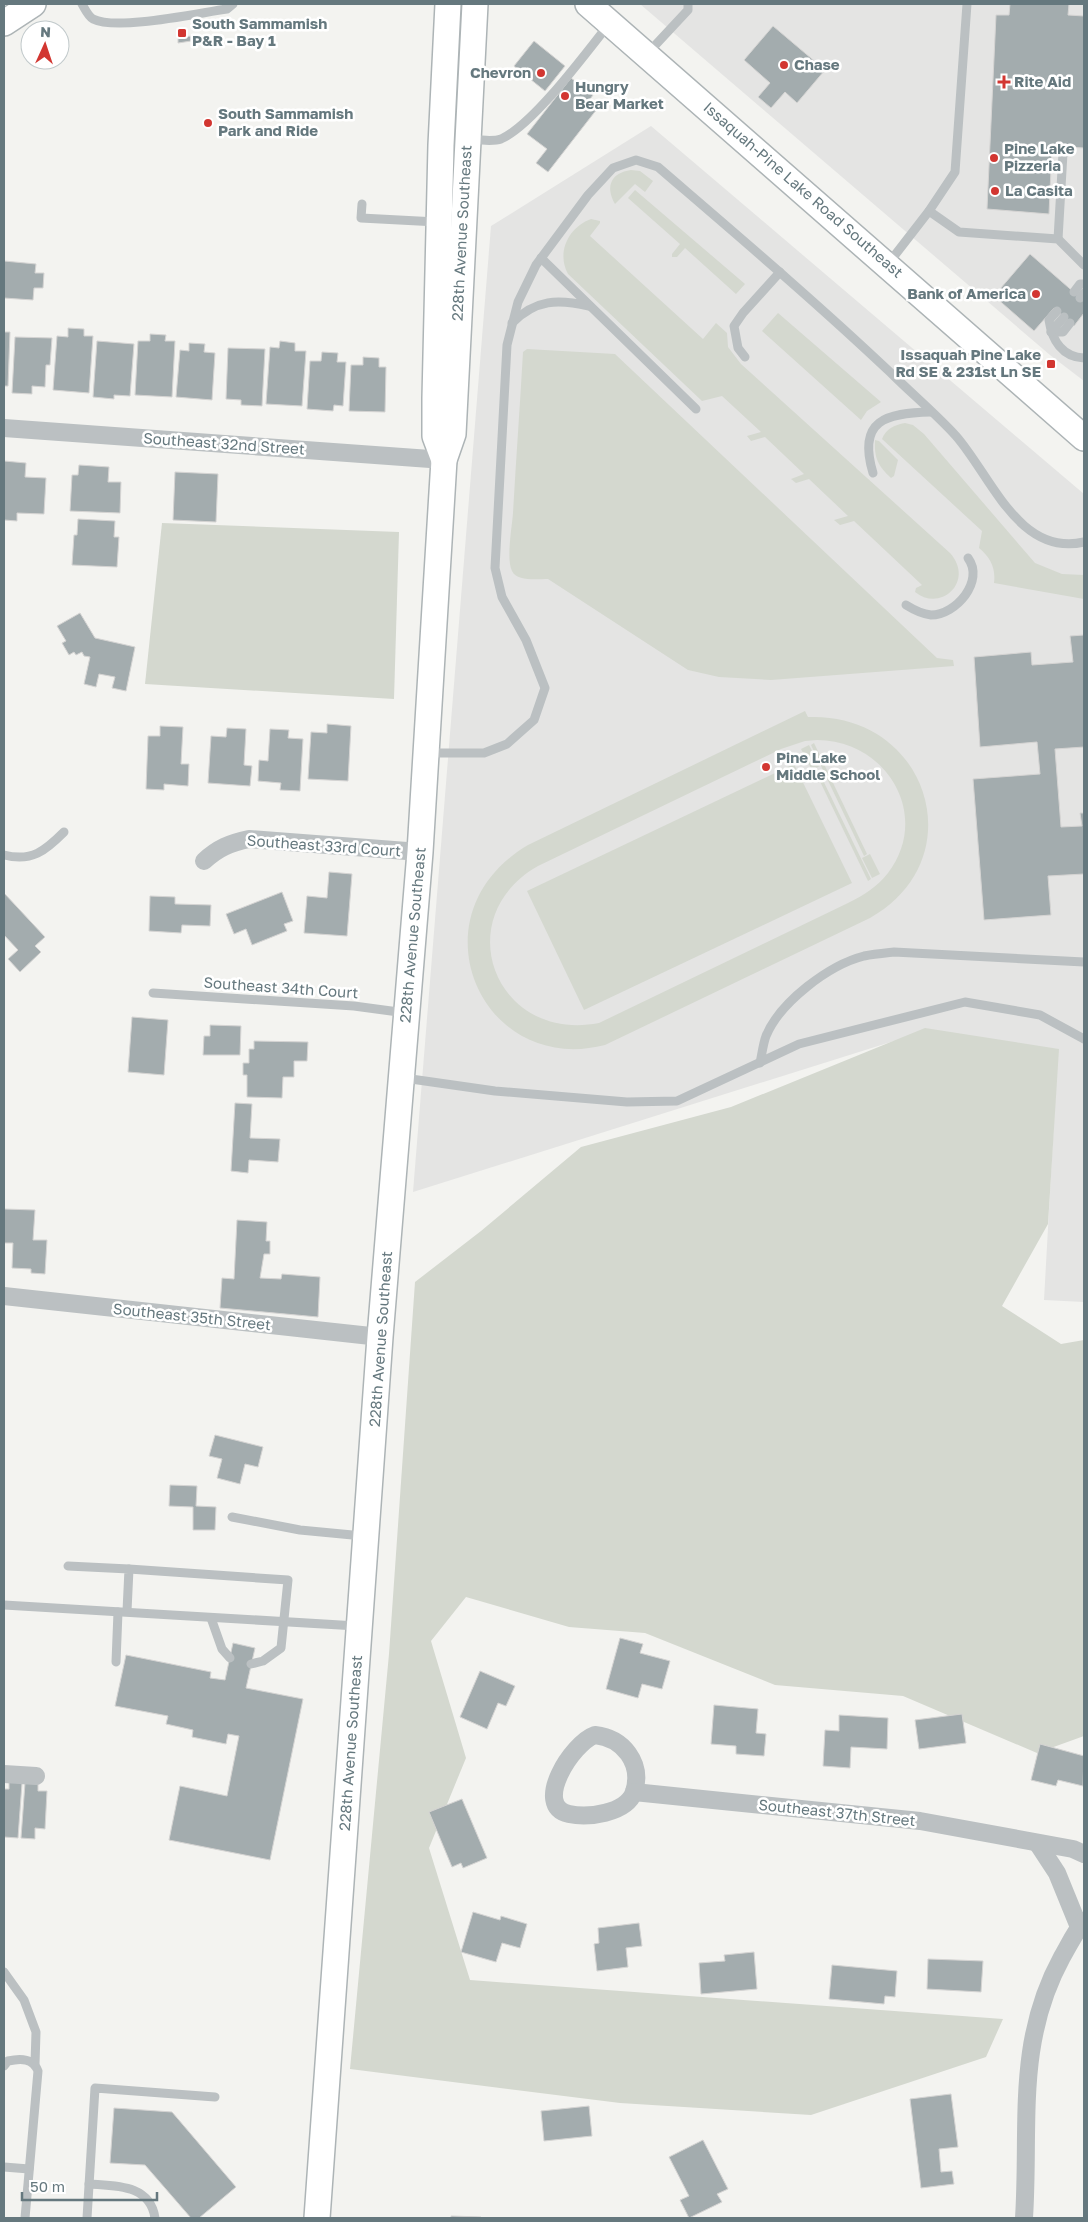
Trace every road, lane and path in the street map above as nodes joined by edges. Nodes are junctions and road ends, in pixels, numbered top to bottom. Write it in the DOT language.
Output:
graph roads {
  1 [pos="34,4"];
  2 [pos="82,4"];
  3 [pos="233,4"];
  4 [pos="448,4"];
  5 [pos="475,4"];
  6 [pos="588,4"];
  7 [pos="688,4"];
  8 [pos="966,4"];
  9 [pos="610,22"];
  10 [pos="4,23"];
  11 [pos="647,54"];
  12 [pos="467,139"];
  13 [pos="1063,153"];
  14 [pos="362,204"];
  15 [pos="929,211"];
  16 [pos="440,222"];
  17 [pos="1058,239"];
  18 [pos="541,258"];
  19 [pos="888,264"];
  20 [pos="1084,265"];
  21 [pos="780,272"];
  22 [pos="1084,284"];
  23 [pos="1079,294"];
  24 [pos="590,306"];
  25 [pos="512,324"];
  26 [pos="1051,332"];
  27 [pos="745,357"];
  28 [pos="1084,358"];
  29 [pos="696,408"];
  30 [pos="931,412"];
  31 [pos="4,428"];
  32 [pos="1084,438"];
  33 [pos="444,460"];
  34 [pos="874,473"];
  35 [pos="1084,542"];
  36 [pos="968,558"];
  37 [pos="906,605"];
  38 [pos="426,752"];
  39 [pos="64,832"];
  40 [pos="420,852"];
  41 [pos="4,855"];
  42 [pos="204,861"];
  43 [pos="1084,962"];
  44 [pos="153,993"];
  45 [pos="406,1012"];
  46 [pos="1084,1040"];
  47 [pos="760,1063"];
  48 [pos="401,1078"];
  49 [pos="4,1296"];
  50 [pos="380,1337"];
  51 [pos="232,1517"];
  52 [pos="366,1536"];
  53 [pos="68,1566"];
  54 [pos="129,1570"];
  55 [pos="4,1605"];
  56 [pos="123,1611"];
  57 [pos="210,1618"];
  58 [pos="285,1622"];
  59 [pos="360,1626"];
  60 [pos="230,1658"];
  61 [pos="116,1662"];
  62 [pos="251,1664"];
  63 [pos="4,1774"];
  64 [pos="36,1776"];
  65 [pos="634,1792"];
  66 [pos="1038,1844"];
  67 [pos="1084,1854"];
  68 [pos="1082,1924"];
  69 [pos="4,1972"];
  70 [pos="35,2064"];
  71 [pos="4,2066"];
  72 [pos="215,2097"];
  73 [pos="4,2167"];
  74 [pos="29,2169"];
  75 [pos="89,2184"];
  76 [pos="24,2218"];
  77 [pos="87,2218"];
  78 [pos="155,2218"];
  79 [pos="317,2218"];
  80 [pos="1024,2218"];
  1 -- 10 [label="main road"];
  2 -- 3 [label="lane"];
  4 -- 16 [label="main road, 228th Avenue Southeast"];
  5 -- 12 [label="main road, 228th Avenue Southeast"];
  6 -- 9 [label="main road, Issaquah-Pine Lake Road Southeast"];
  7 -- 11 [label="lane"];
  8 -- 15 [label="lane"];
  9 -- 11 [label="main road, Issaquah-Pine Lake Road Southeast"];
  9 -- 12 [label="lane"];
  11 -- 19 [label="main road, Issaquah-Pine Lake Road Southeast"];
  12 -- 33 [label="main road, 228th Avenue Southeast"];
  13 -- 17 [label="lane"];
  14 -- 16 [label="lane"];
  15 -- 17 [label="lane"];
  15 -- 19 [label="lane"];
  16 -- 33 [label="main road, 228th Avenue Southeast"];
  17 -- 20 [label="lane"];
  18 -- 21 [label="lane"];
  18 -- 24 [label="lane"];
  18 -- 25 [label="lane"];
  19 -- 32 [label="main road, Issaquah-Pine Lake Road Southeast"];
  21 -- 27 [label="lane"];
  21 -- 30 [label="lane"];
  22 -- 23 [label="lane"];
  24 -- 25 [label="lane"];
  24 -- 29 [label="lane"];
  25 -- 38 [label="lane"];
  26 -- 26 [label="lane"];
  26 -- 28 [label="lane"];
  30 -- 34 [label="lane"];
  30 -- 35 [label="lane"];
  31 -- 33 [label="street, Southeast 32nd Street"];
  33 -- 38 [label="main road, 228th Avenue Southeast"];
  36 -- 37 [label="lane"];
  38 -- 40 [label="main road, 228th Avenue Southeast"];
  39 -- 41 [label="lane"];
  40 -- 42 [label="street, Southeast 33rd Court"];
  40 -- 45 [label="main road, 228th Avenue Southeast"];
  43 -- 47 [label="lane"];
  44 -- 45 [label="lane, Southeast 34th Court"];
  45 -- 48 [label="main road, 228th Avenue Southeast"];
  46 -- 47 [label="lane"];
  47 -- 48 [label="lane"];
  48 -- 50 [label="main road, 228th Avenue Southeast"];
  49 -- 50 [label="street, Southeast 35th Street"];
  50 -- 52 [label="main road, 228th Avenue Southeast"];
  51 -- 52 [label="lane"];
  52 -- 59 [label="main road, 228th Avenue Southeast"];
  53 -- 54 [label="lane"];
  54 -- 56 [label="lane"];
  54 -- 58 [label="lane"];
  55 -- 56 [label="lane"];
  56 -- 57 [label="lane"];
  56 -- 61 [label="lane"];
  57 -- 58 [label="lane"];
  57 -- 60 [label="lane"];
  58 -- 59 [label="lane"];
  58 -- 62 [label="lane"];
  59 -- 79 [label="main road, 228th Avenue Southeast"];
  63 -- 64 [label="street"];
  65 -- 65 [label="street"];
  65 -- 66 [label="street, Southeast 37th Street"];
  66 -- 67 [label="street, Southeast 37th Street"];
  66 -- 68 [label="street"];
  68 -- 80 [label="street"];
  69 -- 70 [label="lane"];
  70 -- 71 [label="lane"];
  70 -- 74 [label="lane"];
  72 -- 75 [label="lane"];
  73 -- 74 [label="lane"];
  74 -- 76 [label="lane"];
  75 -- 77 [label="lane"];
  75 -- 78 [label="lane"];
}
